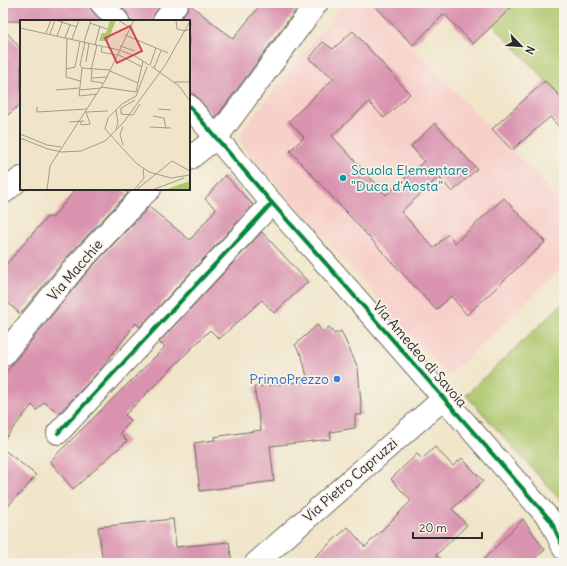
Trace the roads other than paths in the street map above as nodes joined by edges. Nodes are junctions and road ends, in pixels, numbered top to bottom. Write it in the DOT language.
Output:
graph roads {
  1 [pos="102,3"];
  2 [pos="177,3"];
  3 [pos="317,3"];
  4 [pos="117,20"];
  5 [pos="165,20"];
  6 [pos="190,107"];
  7 [pos="217,137"];
  8 [pos="190,158"];
  9 [pos="20,179"];
  10 [pos="149,190"];
  11 [pos="3,193"];
  12 [pos="272,203"];
  13 [pos="3,355"];
  14 [pos="444,398"];
  15 [pos="58,433"];
  16 [pos="557,521"];
  17 [pos="564,549"];
  18 [pos="256,563"];
  1 -- 4 [label="street"];
  2 -- 5 [label="street"];
  3 -- 7 [label="street"];
  6 -- 7 [label="street, Via Amedeo di Savoia"];
  7 -- 8 [label="street"];
  7 -- 12 [label="street, Via Amedeo di Savoia"];
  9 -- 11 [label="street"];
  10 -- 13 [label="street, Via Macchie"];
  12 -- 14 [label="street, Via Amedeo di Savoia"];
  12 -- 15 [label="street"];
  14 -- 16 [label="street, Via Amedeo di Savoia"];
  14 -- 18 [label="street, Via Pietro Capruzzi"];
  16 -- 17 [label="street, Via Amedeo di Savoia"];
}
